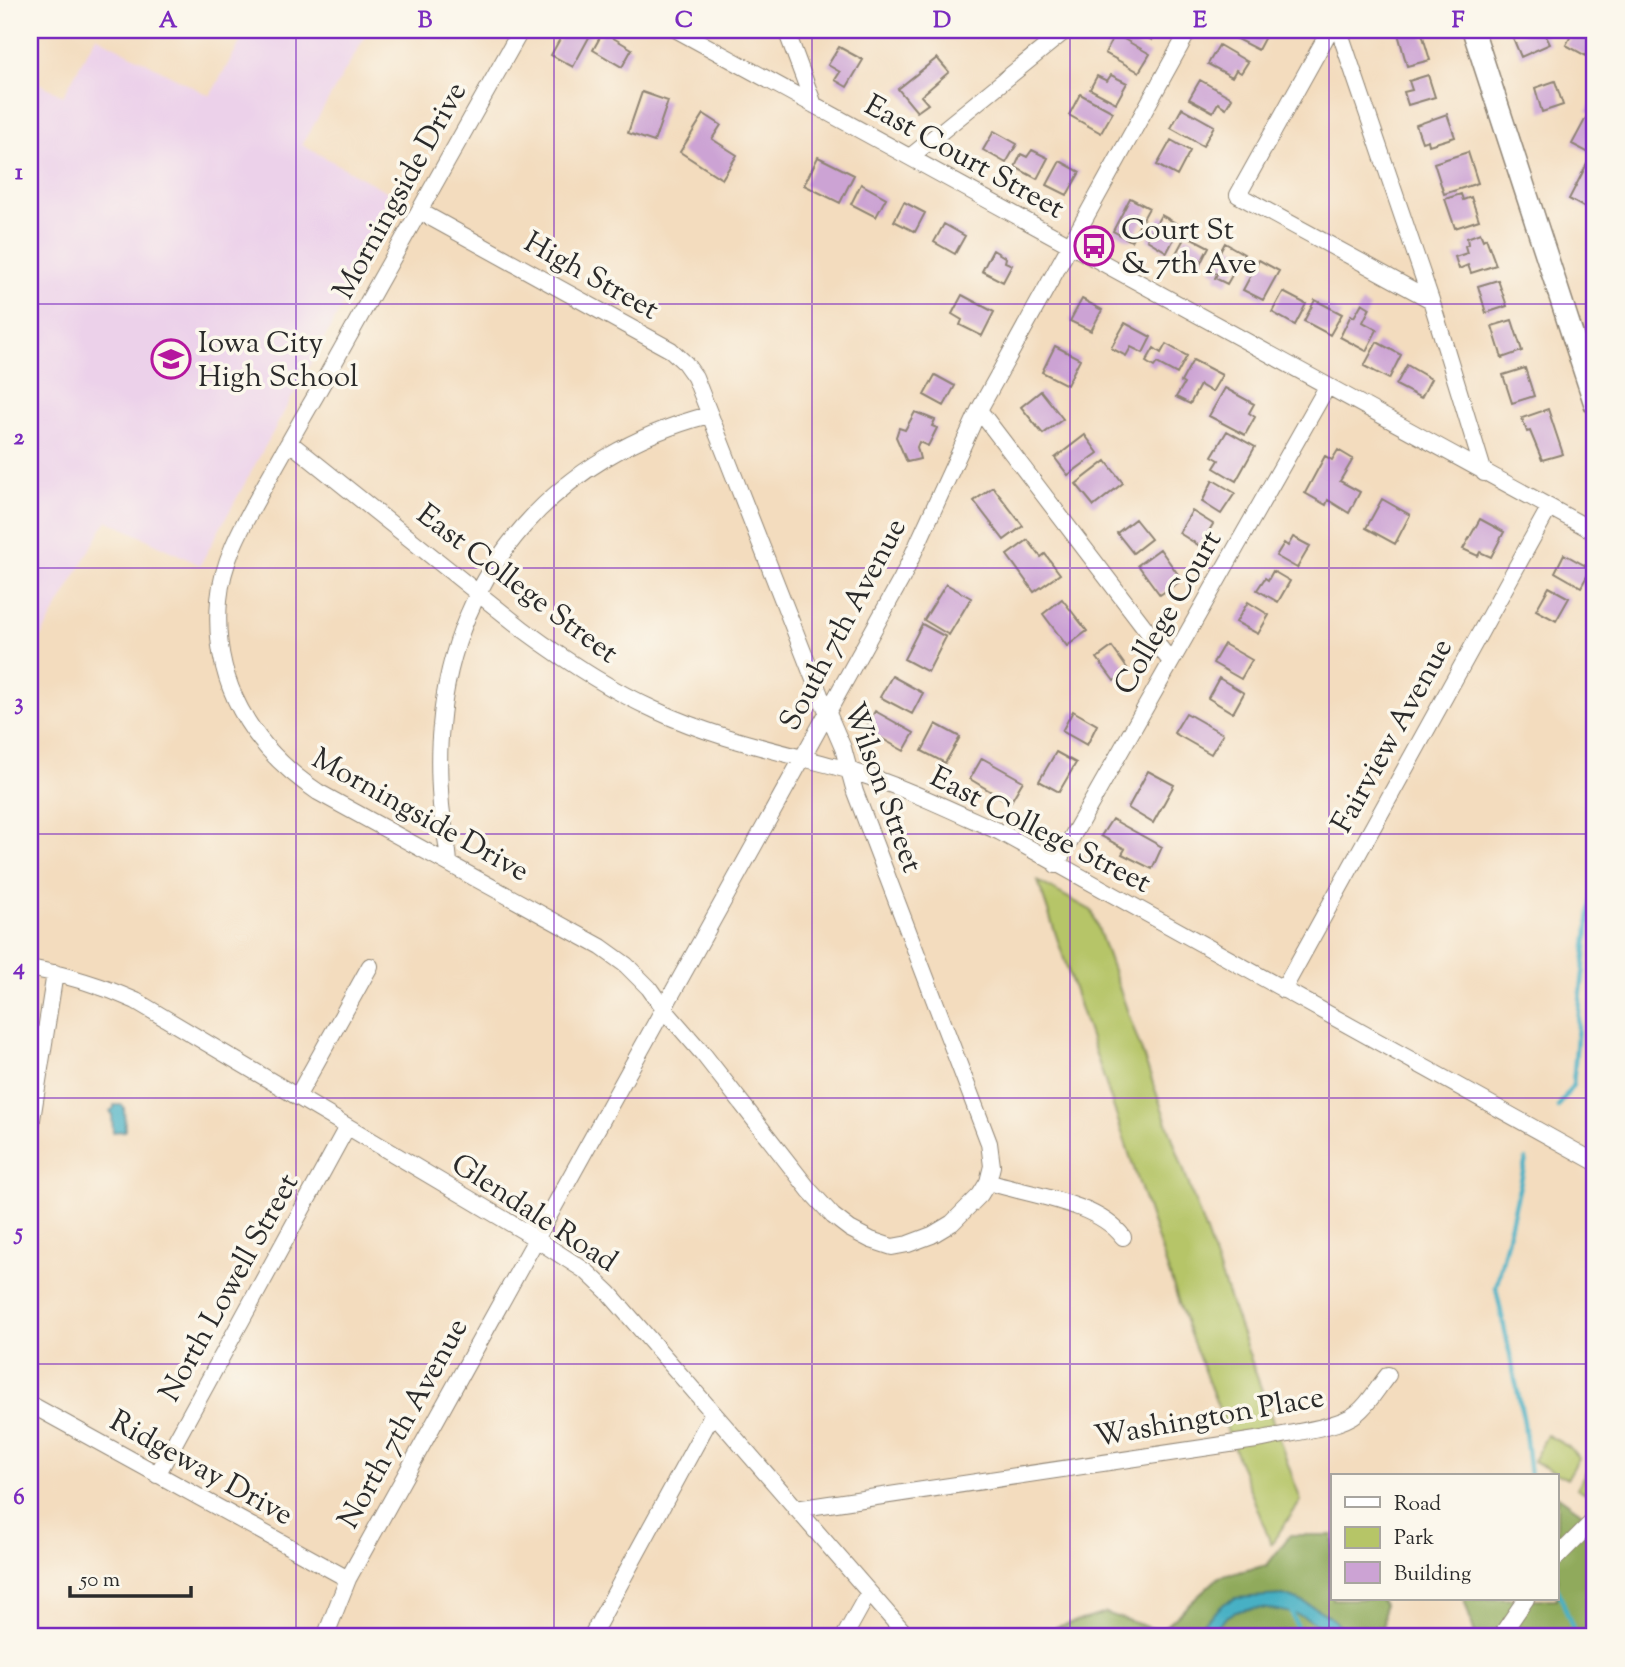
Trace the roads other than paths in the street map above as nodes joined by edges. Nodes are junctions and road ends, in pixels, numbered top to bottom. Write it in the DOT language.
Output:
graph roads {
  1 [pos="521,30"];
  2 [pos="677,30"];
  3 [pos="786,30"];
  4 [pos="1066,30"];
  5 [pos="1189,30"];
  6 [pos="1330,30"];
  7 [pos="1339,30"];
  8 [pos="1473,30"];
  9 [pos="814,105"];
  10 [pos="910,157"];
  11 [pos="419,211"];
  12 [pos="1070,246"];
  13 [pos="1431,300"];
  14 [pos="1595,344"];
  15 [pos="1583,367"];
  16 [pos="1327,387"];
  17 [pos="1595,404"];
  18 [pos="979,410"];
  19 [pos="709,415"];
  20 [pos="289,442"];
  21 [pos="1485,473"];
  22 [pos="1549,508"];
  23 [pos="1595,532"];
  24 [pos="477,592"];
  25 [pos="1171,662"];
  26 [pos="827,712"];
  27 [pos="802,758"];
  28 [pos="850,771"];
  29 [pos="449,863"];
  30 [pos="1056,865"];
  31 [pos="370,966"];
  32 [pos="30,968"];
  33 [pos="55,973"];
  34 [pos="1283,990"];
  35 [pos="663,1008"];
  36 [pos="297,1097"];
  37 [pos="348,1126"];
  38 [pos="30,1132"];
  39 [pos="1595,1163"];
  40 [pos="988,1182"];
  41 [pos="1123,1237"];
  42 [pos="536,1240"];
  43 [pos="1388,1375"];
  44 [pos="30,1404"];
  45 [pos="713,1413"];
  46 [pos="157,1475"];
  47 [pos="796,1508"];
  48 [pos="1595,1519"];
  49 [pos="1558,1556"];
  50 [pos="348,1579"];
  51 [pos="869,1592"];
  52 [pos="1525,1600"];
  53 [pos="325,1637"];
  54 [pos="591,1637"];
  55 [pos="844,1637"];
  56 [pos="908,1637"];
  57 [pos="1500,1637"];
  1 -- 11 [label="street, Morningside Drive"];
  2 -- 9 [label="street, East Court Street"];
  3 -- 9 [label="street"];
  4 -- 10 [label="street"];
  5 -- 12 [label="street, South 7th Avenue"];
  6 -- 13 [label="street"];
  7 -- 13 [label="street"];
  8 -- 15 [label="main road"];
  9 -- 10 [label="street, East Court Street"];
  10 -- 12 [label="street, East Court Street"];
  11 -- 19 [label="street, High Street"];
  11 -- 20 [label="street, Morningside Drive"];
  12 -- 16 [label="street, East Court Street"];
  12 -- 18 [label="street, South 7th Avenue"];
  13 -- 21 [label="street"];
  14 -- 15 [label="street"];
  15 -- 17 [label="main road"];
  16 -- 21 [label="street, East Court Street"];
  16 -- 25 [label="street, College Court"];
  18 -- 25 [label="street"];
  18 -- 26 [label="street, South 7th Avenue"];
  19 -- 24 [label="street"];
  19 -- 26 [label="street, Wilson Street"];
  20 -- 24 [label="street, East College Street"];
  20 -- 29 [label="street, Morningside Drive"];
  21 -- 22 [label="street, East Court Street"];
  22 -- 23 [label="street, East Court Street"];
  22 -- 34 [label="street, Fairview Avenue"];
  24 -- 27 [label="street, East College Street"];
  24 -- 29 [label="street"];
  25 -- 30 [label="street, College Court"];
  26 -- 27 [label="street, South 7th Avenue"];
  26 -- 28 [label="street, Wilson Street"];
  27 -- 28 [label="street, East College Street"];
  27 -- 35 [label="street, South 7th Avenue"];
  28 -- 30 [label="street, East College Street"];
  28 -- 40 [label="street, Wilson Street"];
  29 -- 35 [label="street, Morningside Drive"];
  30 -- 34 [label="street, East College Street"];
  31 -- 36 [label="street"];
  32 -- 33 [label="street, Glendale Road"];
  33 -- 36 [label="street, Glendale Road"];
  33 -- 38 [label="street"];
  34 -- 39 [label="street, East College Street"];
  35 -- 40 [label="street, Morningside Drive"];
  35 -- 42 [label="street, South 7th Avenue"];
  36 -- 37 [label="street, Glendale Road"];
  37 -- 42 [label="street, Glendale Road"];
  37 -- 46 [label="street, North Lowell Street"];
  40 -- 41 [label="street"];
  42 -- 45 [label="street, Glendale Road"];
  42 -- 50 [label="street, North 7th Avenue"];
  43 -- 47 [label="street, Washington Place"];
  44 -- 46 [label="street, Ridgeway Drive"];
  45 -- 47 [label="street, Glendale Road"];
  45 -- 54 [label="street"];
  46 -- 50 [label="street, Ridgeway Drive"];
  47 -- 51 [label="street, Glendale Road"];
  48 -- 49 [label="street"];
  50 -- 53 [label="street, North 7th Avenue"];
  51 -- 55 [label="street"];
  51 -- 56 [label="street, Glendale Road"];
  52 -- 57 [label="street"];
}
